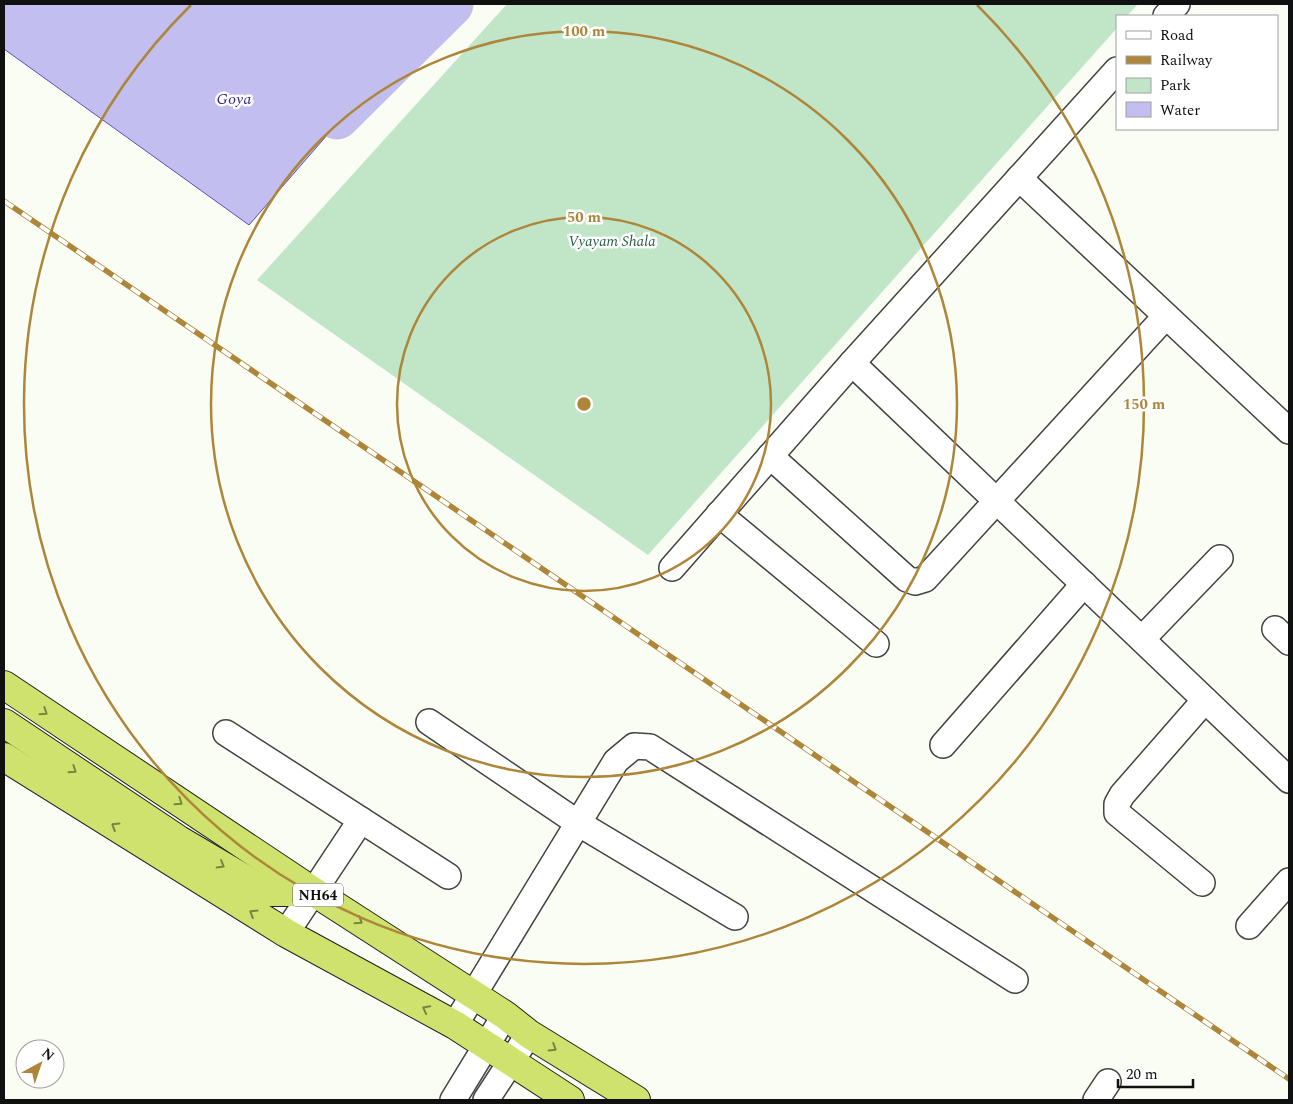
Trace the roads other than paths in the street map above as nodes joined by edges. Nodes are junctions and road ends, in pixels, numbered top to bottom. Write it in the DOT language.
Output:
graph roads {
  1 [pos="1177,4"];
  2 [pos="1167,15"];
  3 [pos="1116,71"];
  4 [pos="1019,178"];
  5 [pos="1166,316"];
  6 [pos="852,363"];
  7 [pos="1289,432"];
  8 [pos="770,456"];
  9 [pos="997,501"];
  10 [pos="719,514"];
  11 [pos="1220,558"];
  12 [pos="672,568"];
  13 [pos="1084,584"];
  14 [pos="1142,639"];
  15 [pos="876,644"];
  16 [pos="4,685"];
  17 [pos="1205,700"];
  18 [pos="429,722"];
  19 [pos="4,723"];
  20 [pos="226,733"];
  21 [pos="943,745"];
  22 [pos="4,756"];
  23 [pos="1289,780"];
  24 [pos="361,820"];
  25 [pos="578,823"];
  26 [pos="448,876"];
  27 [pos="1289,881"];
  28 [pos="1202,883"];
  29 [pos="314,892"];
  30 [pos="735,917"];
  31 [pos="1249,926"];
  32 [pos="286,933"];
  33 [pos="1016,980"];
  34 [pos="473,995"];
  35 [pos="505,1015"];
  36 [pos="455,1025"];
  37 [pos="529,1034"];
  38 [pos="486,1044"];
  39 [pos="510,1063"];
  40 [pos="452,1100"];
  41 [pos="486,1100"];
  42 [pos="570,1100"];
  43 [pos="636,1100"];
  1 -- 2 [label="street"];
  3 -- 4 [label="street"];
  4 -- 5 [label="street"];
  4 -- 6 [label="street"];
  5 -- 7 [label="street"];
  5 -- 9 [label="street"];
  6 -- 8 [label="street"];
  6 -- 9 [label="street"];
  8 -- 9 [label="street"];
  8 -- 10 [label="street"];
  9 -- 13 [label="street"];
  10 -- 12 [label="street"];
  10 -- 15 [label="street"];
  11 -- 14 [label="street"];
  13 -- 14 [label="street"];
  13 -- 21 [label="street"];
  14 -- 17 [label="street"];
  16 -- 29 [label="highway, NH64, one-way"];
  17 -- 23 [label="street"];
  17 -- 28 [label="street"];
  18 -- 25 [label="street"];
  19 -- 29 [label="highway, one-way"];
  20 -- 24 [label="street"];
  32 -- 22 [label="highway, one-way"];
  24 -- 26 [label="street"];
  24 -- 29 [label="street"];
  25 -- 30 [label="street"];
  25 -- 33 [label="street"];
  25 -- 34 [label="street"];
  27 -- 31 [label="street"];
  29 -- 32 [label="street"];
  29 -- 34 [label="highway, NH64, one-way"];
  36 -- 32 [label="highway, one-way"];
  34 -- 35 [label="highway, NH64"];
  34 -- 36 [label="street"];
  35 -- 37 [label="highway, NH64"];
  35 -- 38 [label="street"];
  36 -- 38 [label="highway"];
  37 -- 39 [label="street"];
  37 -- 43 [label="highway, NH64, one-way"];
  38 -- 39 [label="highway"];
  38 -- 40 [label="street"];
  39 -- 41 [label="street"];
  39 -- 42 [label="highway"];
}
